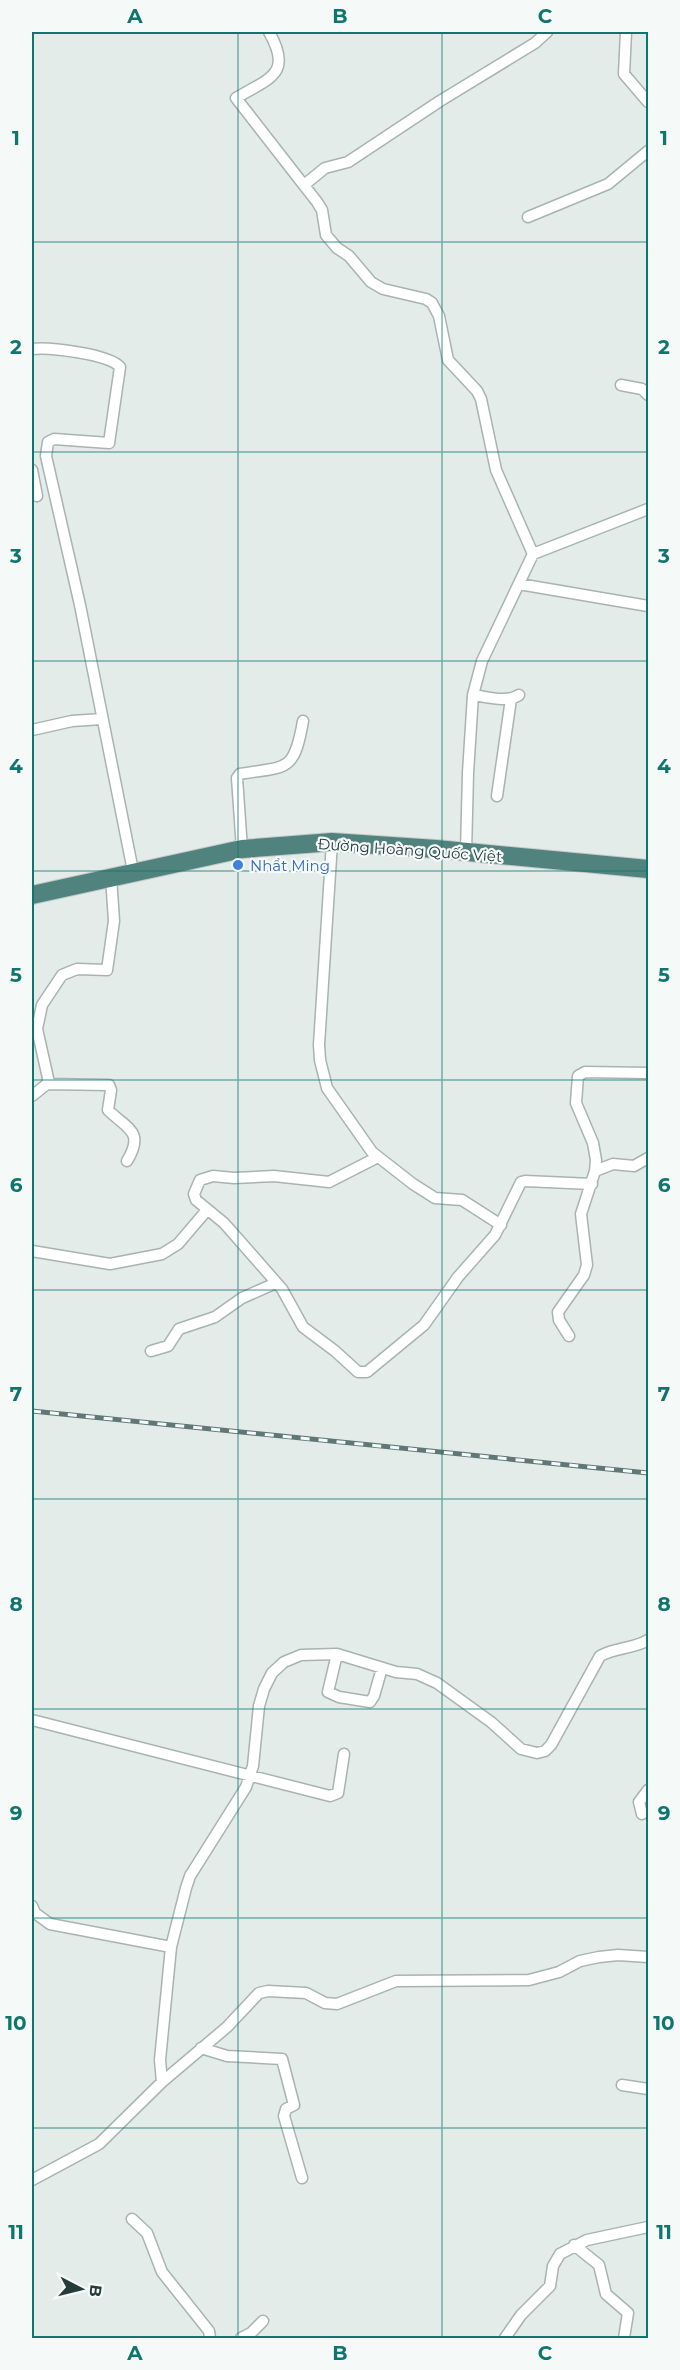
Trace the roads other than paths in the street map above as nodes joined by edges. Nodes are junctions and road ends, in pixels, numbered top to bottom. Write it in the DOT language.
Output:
graph roads {
  1 [pos="269,32"];
  2 [pos="547,32"];
  3 [pos="626,32"];
  4 [pos="648,102"];
  5 [pos="648,151"];
  6 [pos="304,185"];
  7 [pos="528,217"];
  8 [pos="32,349"];
  9 [pos="621,385"];
  10 [pos="648,395"];
  11 [pos="32,470"];
  12 [pos="53,492"];
  13 [pos="34,497"];
  14 [pos="648,509"];
  15 [pos="533,554"];
  16 [pos="519,584"];
  17 [pos="648,606"];
  18 [pos="473,695"];
  19 [pos="102,719"];
  20 [pos="303,721"];
  21 [pos="32,730"];
  22 [pos="498,796"];
  23 [pos="332,842"];
  24 [pos="242,849"];
  25 [pos="466,852"];
  26 [pos="648,870"];
  27 [pos="133,871"];
  28 [pos="111,877"];
  29 [pos="32,895"];
  30 [pos="648,1073"];
  31 [pos="47,1084"];
  32 [pos="32,1096"];
  33 [pos="378,1157"];
  34 [pos="648,1158"];
  35 [pos="127,1161"];
  36 [pos="595,1171"];
  37 [pos="592,1184"];
  38 [pos="207,1210"];
  39 [pos="501,1225"];
  40 [pos="32,1251"];
  41 [pos="276,1283"];
  42 [pos="569,1336"];
  43 [pos="151,1351"];
  44 [pos="648,1640"];
  45 [pos="337,1654"];
  46 [pos="382,1668"];
  47 [pos="32,1720"];
  48 [pos="345,1754"];
  49 [pos="251,1776"];
  50 [pos="648,1790"];
  51 [pos="642,1814"];
  52 [pos="32,1906"];
  53 [pos="171,1947"];
  54 [pos="648,1956"];
  55 [pos="201,2048"];
  56 [pos="162,2082"];
  57 [pos="622,2085"];
  58 [pos="648,2089"];
  59 [pos="302,2178"];
  60 [pos="32,2180"];
  61 [pos="132,2219"];
  62 [pos="648,2227"];
  63 [pos="574,2245"];
  64 [pos="263,2321"];
  65 [pos="210,2338"];
  66 [pos="241,2338"];
  67 [pos="505,2338"];
  68 [pos="624,2338"];
  1 -- 6 [label="street"];
  2 -- 6 [label="street"];
  3 -- 4 [label="street"];
  5 -- 7 [label="street"];
  6 -- 15 [label="street"];
  8 -- 12 [label="street"];
  9 -- 10 [label="street"];
  11 -- 13 [label="street"];
  12 -- 13 [label="street"];
  12 -- 19 [label="street"];
  14 -- 15 [label="street"];
  15 -- 16 [label="street"];
  16 -- 17 [label="street"];
  16 -- 18 [label="street"];
  18 -- 22 [label="street"];
  18 -- 25 [label="street"];
  19 -- 21 [label="street"];
  19 -- 27 [label="street"];
  20 -- 24 [label="street"];
  23 -- 24 [label="highway, Đường Hoàng Quốc Việt"];
  23 -- 25 [label="highway, Đường Hoàng Quốc Việt"];
  23 -- 33 [label="street"];
  24 -- 27 [label="highway, Đường Hoàng Quốc Việt"];
  25 -- 26 [label="highway, Đường Hoàng Quốc Việt"];
  27 -- 28 [label="highway, Đường Hoàng Quốc Việt"];
  28 -- 29 [label="highway, Đường Hoàng Quốc Việt"];
  28 -- 31 [label="street"];
  30 -- 36 [label="street"];
  31 -- 32 [label="street"];
  31 -- 35 [label="street"];
  33 -- 38 [label="street"];
  33 -- 39 [label="street"];
  34 -- 36 [label="street"];
  36 -- 37 [label="street"];
  37 -- 39 [label="street"];
  37 -- 42 [label="street"];
  38 -- 40 [label="street"];
  38 -- 41 [label="street"];
  39 -- 41 [label="street"];
  41 -- 43 [label="street"];
  44 -- 46 [label="street"];
  45 -- 46 [label="street"];
  45 -- 46 [label="street"];
  45 -- 49 [label="street"];
  47 -- 49 [label="street"];
  48 -- 49 [label="street"];
  49 -- 53 [label="street"];
  50 -- 51 [label="street"];
  52 -- 53 [label="street"];
  53 -- 56 [label="street"];
  54 -- 55 [label="street"];
  55 -- 56 [label="street"];
  55 -- 59 [label="street"];
  56 -- 60 [label="street"];
  57 -- 58 [label="street"];
  61 -- 65 [label="street"];
  62 -- 63 [label="street"];
  63 -- 67 [label="street"];
  63 -- 68 [label="street"];
  64 -- 66 [label="street"];
}
